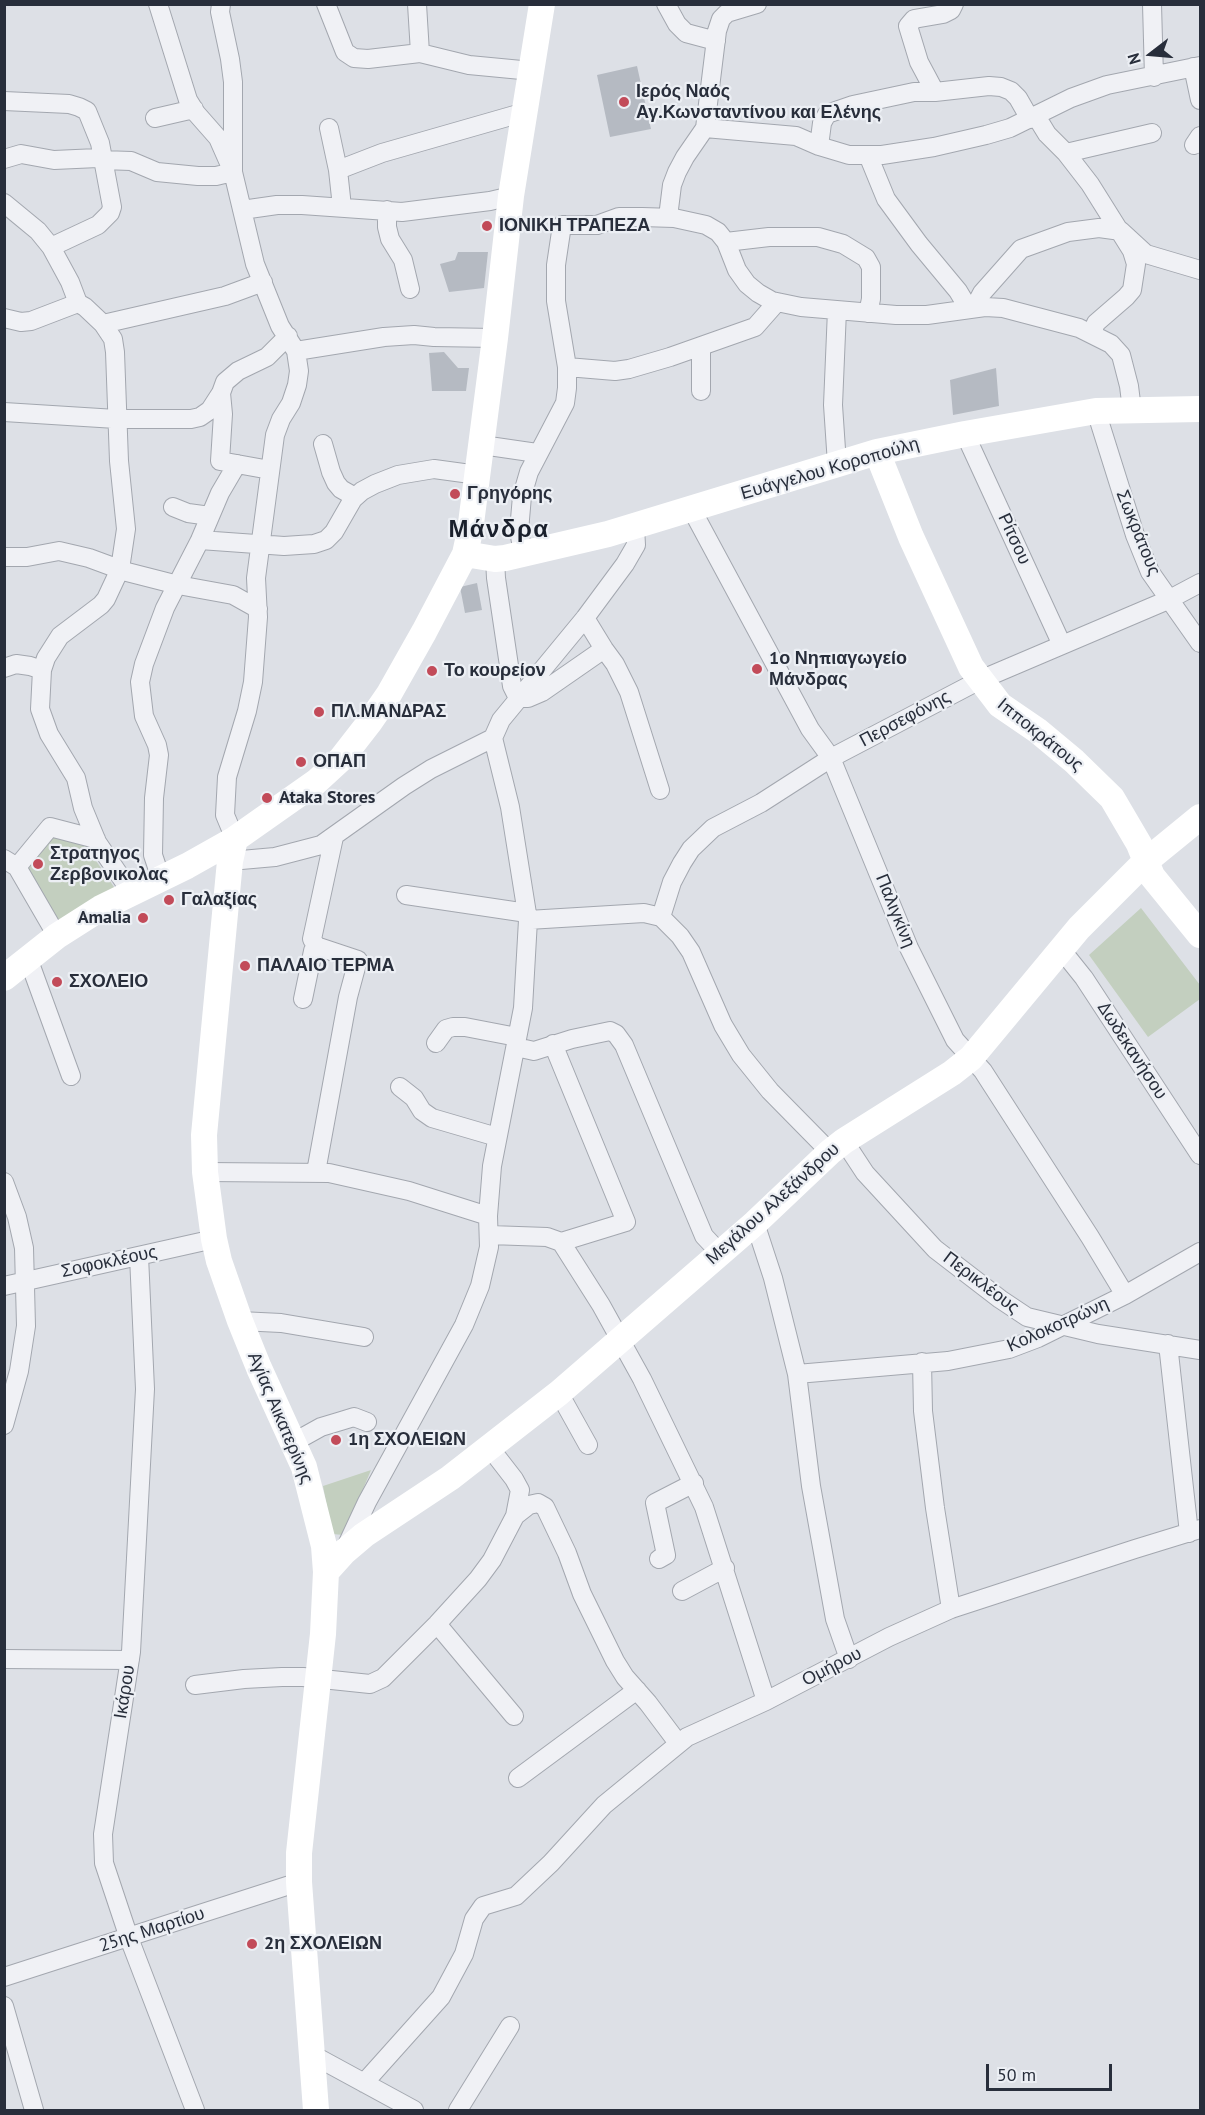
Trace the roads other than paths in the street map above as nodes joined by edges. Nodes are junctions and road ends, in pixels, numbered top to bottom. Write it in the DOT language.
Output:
graph roads {
  1 [pos="158,4"];
  2 [pos="221,4"];
  3 [pos="326,4"];
  4 [pos="417,4"];
  5 [pos="542,4"];
  6 [pos="666,4"];
  7 [pos="758,4"];
  8 [pos="954,4"];
  9 [pos="1152,4"];
  10 [pos="716,41"];
  11 [pos="420,52"];
  12 [pos="1197,67"];
  13 [pos="532,71"];
  14 [pos="1154,77"];
  15 [pos="934,92"];
  16 [pos="1200,100"];
  17 [pos="4,101"];
  18 [pos="194,109"];
  19 [pos="525,112"];
  20 [pos="155,118"];
  21 [pos="1033,118"];
  22 [pos="329,128"];
  23 [pos="705,128"];
  24 [pos="1152,133"];
  25 [pos="819,146"];
  26 [pos="1066,153"];
  27 [pos="868,155"];
  28 [pos="4,159"];
  29 [pos="102,160"];
  30 [pos="338,170"];
  31 [pos="233,172"];
  32 [pos="511,195"];
  33 [pos="4,203"];
  34 [pos="342,207"];
  35 [pos="242,210"];
  36 [pos="387,210"];
  37 [pos="668,218"];
  38 [pos="1121,231"];
  39 [pos="726,242"];
  40 [pos="51,247"];
  41 [pos="1200,270"];
  42 [pos="263,282"];
  43 [pos="410,289"];
  44 [pos="777,302"];
  45 [pos="78,303"];
  46 [pos="969,309"];
  47 [pos="837,310"];
  48 [pos="868,313"];
  49 [pos="5,320"];
  50 [pos="103,324"];
  51 [pos="1092,333"];
  52 [pos="495,338"];
  53 [pos="292,344"];
  54 [pos="701,346"];
  55 [pos="567,368"];
  56 [pos="700,391"];
  57 [pos="221,393"];
  58 [pos="1200,409"];
  59 [pos="1132,410"];
  60 [pos="1096,411"];
  61 [pos="4,412"];
  62 [pos="116,419"];
  63 [pos="965,434"];
  64 [pos="323,444"];
  65 [pos="482,445"];
  66 [pos="877,452"];
  67 [pos="537,453"];
  68 [pos="237,464"];
  69 [pos="837,464"];
  70 [pos="270,470"];
  71 [pos="478,475"];
  72 [pos="355,497"];
  73 [pos="173,507"];
  74 [pos="692,510"];
  75 [pos="210,516"];
  76 [pos="635,527"];
  77 [pos="200,540"];
  78 [pos="262,545"];
  79 [pos="523,553"];
  80 [pos="465,554"];
  81 [pos="4,557"];
  82 [pos="495,559"];
  83 [pos="120,569"];
  84 [pos="1200,583"];
  85 [pos="178,585"];
  86 [pos="1168,600"];
  87 [pos="258,609"];
  88 [pos="585,618"];
  89 [pos="1200,643"];
  90 [pos="1062,645"];
  91 [pos="604,650"];
  92 [pos="4,668"];
  93 [pos="42,670"];
  94 [pos="980,680"];
  95 [pos="518,698"];
  96 [pos="493,738"];
  97 [pos="831,758"];
  98 [pos="660,790"];
  99 [pos="1200,817"];
  100 [pos="334,837"];
  101 [pos="96,839"];
  102 [pos="232,850"];
  103 [pos="1145,862"];
  104 [pos="11,863"];
  105 [pos="161,879"];
  106 [pos="131,892"];
  107 [pos="406,895"];
  108 [pos="527,917"];
  109 [pos="661,917"];
  110 [pos="1200,935"];
  111 [pos="57,936"];
  112 [pos="316,946"];
  113 [pos="1060,948"];
  114 [pos="28,958"];
  115 [pos="4,978"];
  116 [pos="303,999"];
  117 [pos="517,1042"];
  118 [pos="436,1043"];
  119 [pos="553,1044"];
  120 [pos="971,1058"];
  121 [pos="71,1076"];
  122 [pos="400,1087"];
  123 [pos="497,1137"];
  124 [pos="837,1146"];
  125 [pos="1200,1155"];
  126 [pos="205,1172"];
  127 [pos="316,1172"];
  128 [pos="4,1182"];
  129 [pos="488,1216"];
  130 [pos="755,1223"];
  131 [pos="490,1235"];
  132 [pos="214,1239"];
  133 [pos="561,1242"];
  134 [pos="1200,1252"];
  135 [pos="720,1253"];
  136 [pos="139,1256"];
  137 [pos="25,1280"];
  138 [pos="4,1286"];
  139 [pos="1125,1295"];
  140 [pos="240,1321"];
  141 [pos="1061,1325"];
  142 [pos="364,1336"];
  143 [pos="621,1340"];
  144 [pos="1168,1344"];
  145 [pos="1200,1350"];
  146 [pos="922,1362"];
  147 [pos="797,1374"];
  148 [pos="559,1393"];
  149 [pos="367,1422"];
  150 [pos="4,1425"];
  151 [pos="294,1442"];
  152 [pos="588,1445"];
  153 [pos="490,1448"];
  154 [pos="694,1483"];
  155 [pos="515,1516"];
  156 [pos="1195,1531"];
  157 [pos="344,1552"];
  158 [pos="659,1559"];
  159 [pos="725,1568"];
  160 [pos="326,1572"];
  161 [pos="682,1591"];
  162 [pos="951,1609"];
  163 [pos="437,1624"];
  164 [pos="4,1659"];
  165 [pos="849,1659"];
  166 [pos="130,1660"];
  167 [pos="319,1680"];
  168 [pos="195,1685"];
  169 [pos="637,1690"];
  170 [pos="766,1701"];
  171 [pos="514,1716"];
  172 [pos="678,1743"];
  173 [pos="518,1778"];
  174 [pos="299,1882"];
  175 [pos="129,1938"];
  176 [pos="4,1977"];
  177 [pos="4,2006"];
  178 [pos="510,2026"];
  179 [pos="311,2054"];
  180 [pos="364,2083"];
  181 [pos="34,2110"];
  182 [pos="195,2110"];
  183 [pos="316,2110"];
  184 [pos="414,2110"];
  185 [pos="458,2110"];
  1 -- 18 [label="street"];
  2 -- 31 [label="street"];
  3 -- 11 [label="street"];
  4 -- 11 [label="street"];
  5 -- 13 [label="street"];
  6 -- 10 [label="street"];
  7 -- 10 [label="street"];
  8 -- 15 [label="street"];
  9 -- 14 [label="street"];
  10 -- 23 [label="street"];
  11 -- 13 [label="street"];
  12 -- 14 [label="street"];
  12 -- 16 [label="street"];
  13 -- 19 [label="street"];
  14 -- 21 [label="street"];
  15 -- 21 [label="street"];
  15 -- 25 [label="street"];
  17 -- 29 [label="street"];
  18 -- 20 [label="street"];
  18 -- 31 [label="street"];
  19 -- 30 [label="street"];
  19 -- 32 [label="street"];
  21 -- 26 [label="street"];
  21 -- 27 [label="street"];
  22 -- 30 [label="street"];
  23 -- 25 [label="street"];
  23 -- 37 [label="street"];
  24 -- 26 [label="street"];
  25 -- 27 [label="street"];
  26 -- 38 [label="street"];
  27 -- 46 [label="street"];
  28 -- 29 [label="street"];
  29 -- 31 [label="street"];
  29 -- 40 [label="street"];
  30 -- 34 [label="street"];
  31 -- 35 [label="street"];
  32 -- 36 [label="street"];
  32 -- 52 [label="street"];
  33 -- 40 [label="street"];
  34 -- 35 [label="street"];
  34 -- 36 [label="street"];
  35 -- 42 [label="street"];
  36 -- 43 [label="street"];
  37 -- 39 [label="street"];
  37 -- 55 [label="street"];
  38 -- 41 [label="street"];
  38 -- 46 [label="street"];
  38 -- 51 [label="street"];
  39 -- 44 [label="street"];
  39 -- 48 [label="street"];
  40 -- 45 [label="street"];
  42 -- 50 [label="street"];
  42 -- 53 [label="street"];
  44 -- 47 [label="street"];
  44 -- 54 [label="street"];
  45 -- 49 [label="street"];
  45 -- 50 [label="street"];
  46 -- 48 [label="street"];
  46 -- 51 [label="street"];
  47 -- 48 [label="street"];
  47 -- 69 [label="street"];
  50 -- 62 [label="street"];
  51 -- 59 [label="street"];
  52 -- 53 [label="street"];
  52 -- 65 [label="street"];
  53 -- 57 [label="street"];
  53 -- 70 [label="street"];
  54 -- 55 [label="street"];
  54 -- 56 [label="street"];
  55 -- 67 [label="street"];
  57 -- 62 [label="street"];
  57 -- 68 [label="street"];
  58 -- 59 [label="street, Ευάγγελου Κοροπούλη"];
  59 -- 60 [label="street, Ευάγγελου Κοροπούλη"];
  60 -- 63 [label="street, Ευάγγελου Κοροπούλη"];
  60 -- 86 [label="street, Σωκράτους"];
  61 -- 62 [label="street"];
  62 -- 83 [label="street"];
  63 -- 66 [label="street, Ευάγγελου Κοροπούλη"];
  63 -- 90 [label="street, Ρίτσου"];
  64 -- 72 [label="street"];
  65 -- 67 [label="street"];
  65 -- 71 [label="street"];
  66 -- 69 [label="street, Ευάγγελου Κοροπούλη"];
  66 -- 94 [label="street, Ιπποκράτους"];
  67 -- 79 [label="street"];
  68 -- 70 [label="street"];
  68 -- 75 [label="street"];
  69 -- 74 [label="street, Ευάγγελου Κοροπούλη"];
  70 -- 78 [label="street"];
  71 -- 72 [label="street"];
  71 -- 80 [label="street"];
  72 -- 78 [label="street"];
  73 -- 75 [label="street"];
  74 -- 76 [label="street, Ευάγγελου Κοροπούλη"];
  74 -- 97 [label="street, Παλιγκίνη"];
  75 -- 77 [label="street"];
  76 -- 79 [label="street, Ευάγγελου Κοροπούλη"];
  76 -- 88 [label="street"];
  77 -- 78 [label="street"];
  77 -- 85 [label="street"];
  78 -- 87 [label="street"];
  79 -- 82 [label="street, Ευάγγελου Κοροπούλη"];
  80 -- 82 [label="street, Ευάγγελου Κοροπούλη"];
  80 -- 102 [label="street"];
  81 -- 83 [label="street"];
  82 -- 95 [label="street"];
  83 -- 85 [label="street"];
  83 -- 93 [label="street"];
  84 -- 86 [label="street, Περσεφόνης"];
  85 -- 87 [label="street"];
  85 -- 105 [label="street"];
  86 -- 89 [label="street, Σωκράτους"];
  86 -- 90 [label="street, Περσεφόνης"];
  87 -- 102 [label="street"];
  88 -- 91 [label="street"];
  88 -- 95 [label="street"];
  90 -- 94 [label="street, Περσεφόνης"];
  91 -- 95 [label="street"];
  91 -- 98 [label="street"];
  92 -- 93 [label="street"];
  93 -- 101 [label="street"];
  94 -- 97 [label="street, Περσεφόνης"];
  94 -- 103 [label="street, Ιπποκράτους"];
  95 -- 96 [label="street"];
  96 -- 100 [label="street"];
  96 -- 108 [label="street"];
  97 -- 109 [label="street, Περσεφόνης"];
  97 -- 120 [label="street, Παλιγκίνη"];
  99 -- 103 [label="street, Μεγάλου Αλεξάνδρου"];
  100 -- 102 [label="street"];
  100 -- 112 [label="street"];
  101 -- 104 [label="street"];
  101 -- 106 [label="street"];
  102 -- 105 [label="street"];
  102 -- 126 [label="street, Αγίας Αικατερίνης"];
  103 -- 110 [label="street, Ιπποκράτους"];
  103 -- 113 [label="street, Μεγάλου Αλεξάνδρου"];
  104 -- 111 [label="street"];
  105 -- 106 [label="street"];
  106 -- 111 [label="street"];
  107 -- 108 [label="street"];
  108 -- 109 [label="street"];
  108 -- 117 [label="street"];
  109 -- 124 [label="street, Περικλέους"];
  111 -- 114 [label="street"];
  112 -- 116 [label="street"];
  112 -- 127 [label="street"];
  113 -- 120 [label="street, Μεγάλου Αλεξάνδρου"];
  113 -- 125 [label="street, Δωδεκανήσου"];
  114 -- 115 [label="street"];
  114 -- 121 [label="street"];
  117 -- 118 [label="street"];
  117 -- 119 [label="street"];
  117 -- 123 [label="street"];
  119 -- 133 [label="street"];
  119 -- 135 [label="street"];
  120 -- 124 [label="street, Μεγάλου Αλεξάνδρου"];
  120 -- 139 [label="street, Παλιγκίνη"];
  122 -- 123 [label="street"];
  123 -- 129 [label="street"];
  124 -- 130 [label="street, Μεγάλου Αλεξάνδρου"];
  124 -- 141 [label="street, Περικλέους"];
  126 -- 127 [label="street"];
  126 -- 132 [label="street, Αγίας Αικατερίνης"];
  127 -- 129 [label="street"];
  128 -- 137 [label="street"];
  129 -- 131 [label="street"];
  130 -- 135 [label="street, Μεγάλου Αλεξάνδρου"];
  130 -- 147 [label="street"];
  131 -- 133 [label="street"];
  131 -- 157 [label="street"];
  132 -- 136 [label="street, Σοφοκλέους"];
  132 -- 140 [label="street, Αγίας Αικατερίνης"];
  133 -- 143 [label="street"];
  134 -- 139 [label="street, Κολοκοτρώνη"];
  135 -- 143 [label="street, Μεγάλου Αλεξάνδρου"];
  136 -- 137 [label="street, Σοφοκλέους"];
  136 -- 166 [label="street, Ικάρου"];
  137 -- 138 [label="street, Σοφοκλέους"];
  137 -- 150 [label="street"];
  139 -- 141 [label="street, Κολοκοτρώνη"];
  140 -- 142 [label="street"];
  140 -- 151 [label="street, Αγίας Αικατερίνης"];
  141 -- 144 [label="street, Περικλέους"];
  141 -- 146 [label="street, Κολοκοτρώνη"];
  143 -- 148 [label="street, Μεγάλου Αλεξάνδρου"];
  143 -- 154 [label="street"];
  144 -- 145 [label="street, Περικλέους"];
  144 -- 156 [label="street"];
  146 -- 147 [label="street, Κολοκοτρώνη"];
  146 -- 162 [label="street"];
  147 -- 165 [label="street"];
  148 -- 152 [label="street"];
  148 -- 153 [label="street, Μεγάλου Αλεξάνδρου"];
  149 -- 151 [label="street"];
  151 -- 160 [label="street, Αγίας Αικατερίνης"];
  153 -- 155 [label="street"];
  153 -- 157 [label="street, Μεγάλου Αλεξάνδρου"];
  154 -- 158 [label="street"];
  154 -- 159 [label="street"];
  155 -- 163 [label="street"];
  155 -- 169 [label="street"];
  156 -- 162 [label="street, Ομήρου"];
  157 -- 160 [label="street, Μεγάλου Αλεξάνδρου"];
  159 -- 161 [label="street"];
  159 -- 170 [label="street"];
  160 -- 167 [label="street, Αγίας Αικατερίνης"];
  162 -- 165 [label="street, Ομήρου"];
  163 -- 167 [label="street"];
  163 -- 171 [label="street"];
  164 -- 166 [label="street"];
  165 -- 170 [label="street, Ομήρου"];
  166 -- 175 [label="street, Ικάρου"];
  167 -- 168 [label="street"];
  167 -- 174 [label="street, Αγίας Αικατερίνης"];
  169 -- 172 [label="street"];
  169 -- 173 [label="street"];
  170 -- 172 [label="street, Ομήρου"];
  172 -- 180 [label="street, Ομήρου"];
  174 -- 175 [label="street, 25ης Μαρτίου"];
  174 -- 179 [label="street, Αγίας Αικατερίνης"];
  175 -- 176 [label="street, 25ης Μαρτίου"];
  175 -- 182 [label="street, Ικάρου"];
  177 -- 181 [label="street"];
  178 -- 185 [label="street"];
  179 -- 180 [label="street"];
  179 -- 183 [label="street, Αγίας Αικατερίνης"];
  180 -- 184 [label="street"];
}
